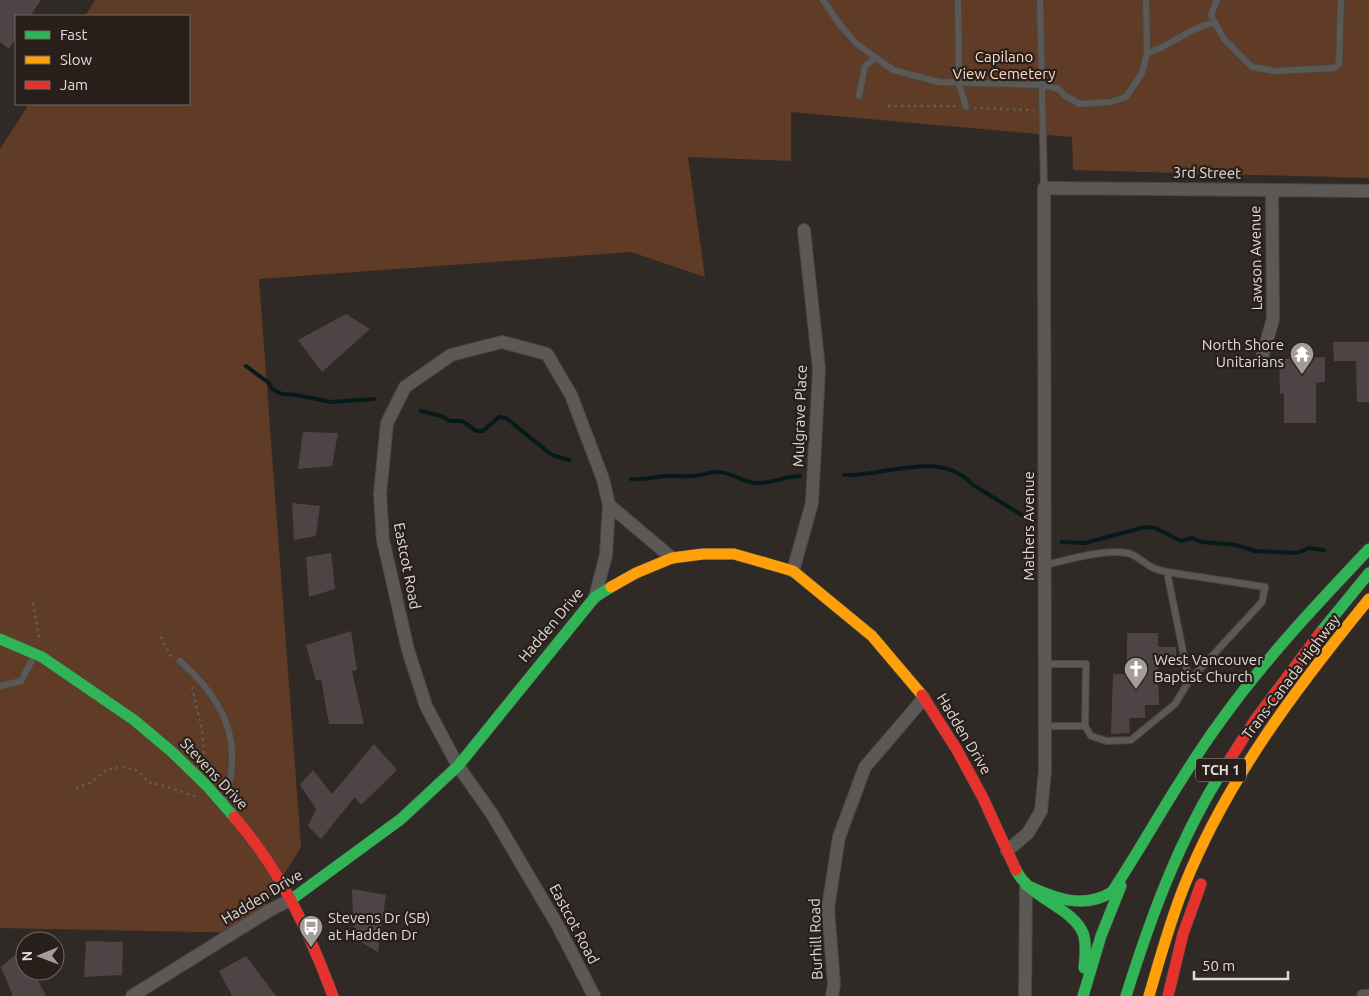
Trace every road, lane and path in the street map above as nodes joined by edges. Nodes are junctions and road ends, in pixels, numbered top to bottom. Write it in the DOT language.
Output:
graph roads {
  1 [pos="824,0"];
  2 [pos="958,0"];
  3 [pos="1040,0"];
  4 [pos="1146,0"];
  5 [pos="1217,0"];
  6 [pos="1341,0"];
  7 [pos="1214,23"];
  8 [pos="1146,53"];
  9 [pos="875,58"];
  10 [pos="959,84"];
  11 [pos="1042,85"];
  12 [pos="859,96"];
  13 [pos="888,106"];
  14 [pos="966,107"];
  15 [pos="1043,111"];
  16 [pos="1044,188"];
  17 [pos="1272,190"];
  18 [pos="1369,191"];
  19 [pos="804,230"];
  20 [pos="1263,354"];
  21 [pos="609,505"];
  22 [pos="1369,550"];
  23 [pos="672,558"];
  24 [pos="1045,565"];
  25 [pos="793,571"];
  26 [pos="1167,572"];
  27 [pos="1369,573"];
  28 [pos="595,597"];
  29 [pos="1369,600"];
  30 [pos="34,603"];
  31 [pos="161,637"];
  32 [pos="0,639"];
  33 [pos="39,642"];
  34 [pos="177,661"];
  35 [pos="31,662"];
  36 [pos="1045,664"];
  37 [pos="191,680"];
  38 [pos="1189,682"];
  39 [pos="0,686"];
  40 [pos="924,698"];
  41 [pos="1045,726"];
  42 [pos="1085,726"];
  43 [pos="205,764"];
  44 [pos="458,766"];
  45 [pos="76,788"];
  46 [pos="1243,795"];
  47 [pos="201,797"];
  48 [pos="224,802"];
  49 [pos="1141,846"];
  50 [pos="1007,852"];
  51 [pos="1206,872"];
  52 [pos="1026,885"];
  53 [pos="292,899"];
  54 [pos="132,996"];
  55 [pos="333,996"];
  56 [pos="594,996"];
  57 [pos="832,996"];
  58 [pos="1025,996"];
  59 [pos="1081,996"];
  60 [pos="1126,996"];
  61 [pos="1149,996"];
  62 [pos="1168,996"];
  63 [pos="1363,996"];
  64 [pos="1369,996"];
  1 -- 9 [label="lane"];
  2 -- 10 [label="lane"];
  3 -- 11 [label="lane"];
  4 -- 8 [label="lane"];
  5 -- 7 [label="lane"];
  6 -- 7 [label="lane"];
  7 -- 8 [label="lane"];
  8 -- 11 [label="lane"];
  9 -- 10 [label="lane"];
  9 -- 12 [label="lane"];
  10 -- 11 [label="lane"];
  10 -- 14 [label="lane"];
  11 -- 15 [label="lane"];
  13 -- 14 [label="path"];
  14 -- 15 [label="path"];
  15 -- 16 [label="lane"];
  16 -- 17 [label="street, 3rd Street"];
  16 -- 24 [label="street, Mathers Avenue"];
  17 -- 18 [label="street, 3rd Street"];
  17 -- 20 [label="street, Lawson Avenue"];
  19 -- 25 [label="street, Mulgrave Place"];
  21 -- 23 [label="street"];
  21 -- 28 [label="street, Eastcot Road"];
  21 -- 44 [label="street, Eastcot Road"];
  22 -- 49 [label="main road"];
  23 -- 25 [label="main road, Hadden Drive"];
  23 -- 28 [label="main road, Hadden Drive"];
  24 -- 26 [label="lane"];
  24 -- 36 [label="street, Mathers Avenue"];
  25 -- 40 [label="main road, Hadden Drive"];
  26 -- 38 [label="lane"];
  26 -- 38 [label="lane"];
  27 -- 60 [label="main road, Trans-Canada Highway / TCH 1"];
  28 -- 44 [label="main road, Hadden Drive"];
  29 -- 46 [label="main road"];
  29 -- 61 [label="main road, Trans-Canada Highway / TCH 1"];
  30 -- 33 [label="path"];
  31 -- 34 [label="path"];
  32 -- 48 [label="main road, Stevens Drive"];
  34 -- 48 [label="lane"];
  35 -- 39 [label="lane"];
  36 -- 41 [label="street, Mathers Avenue"];
  36 -- 42 [label="lane"];
  37 -- 43 [label="path"];
  38 -- 42 [label="lane"];
  40 -- 50 [label="main road, Hadden Drive"];
  40 -- 57 [label="street, Burhill Road"];
  41 -- 42 [label="lane"];
  41 -- 50 [label="street, Mathers Avenue"];
  44 -- 53 [label="main road, Hadden Drive"];
  44 -- 56 [label="street, Eastcot Road"];
  45 -- 47 [label="path"];
  48 -- 53 [label="main road, Stevens Drive"];
  49 -- 52 [label="main road"];
  49 -- 59 [label="main road"];
  50 -- 52 [label="main road, Hadden Drive"];
  51 -- 62 [label="main road"];
  52 -- 58 [label="street"];
  52 -- 59 [label="main road"];
  53 -- 54 [label="street, Hadden Drive"];
  53 -- 55 [label="main road, Stevens Drive"];
  63 -- 64 [label="street"];
}
